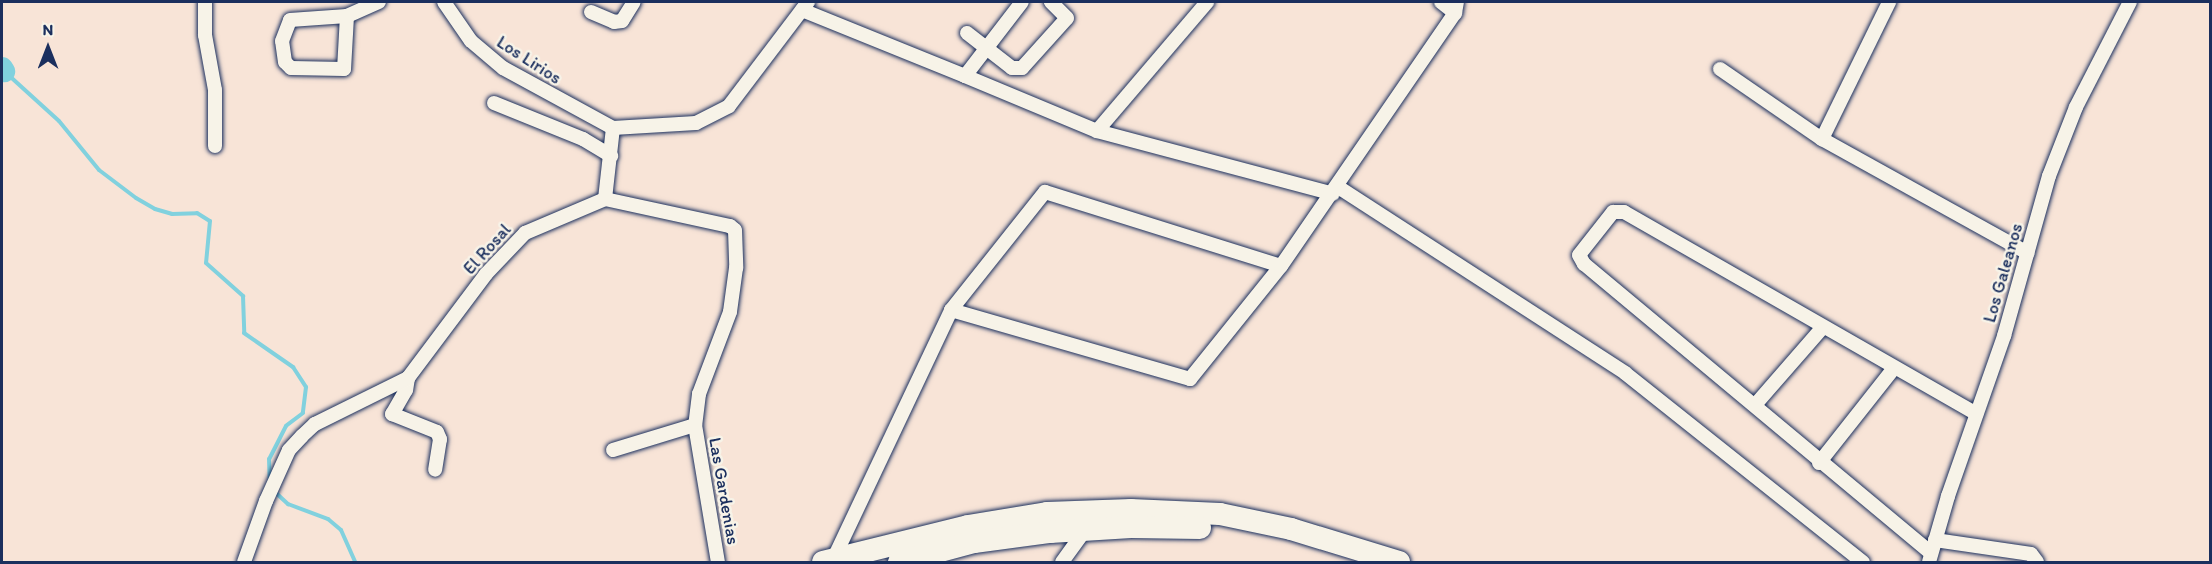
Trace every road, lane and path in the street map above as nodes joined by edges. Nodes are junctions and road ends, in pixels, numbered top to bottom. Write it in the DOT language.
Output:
graph roads {
  1 [pos="205,2"];
  2 [pos="379,2"];
  3 [pos="444,2"];
  4 [pos="634,2"];
  5 [pos="1022,2"];
  6 [pos="1051,2"];
  7 [pos="1207,2"];
  8 [pos="1442,2"];
  9 [pos="1889,2"];
  10 [pos="2130,2"];
  11 [pos="805,6"];
  12 [pos="1456,7"];
  13 [pos="591,12"];
  14 [pos="347,16"];
  15 [pos="967,33"];
  16 [pos="987,46"];
  17 [pos="1720,69"];
  18 [pos="964,76"];
  19 [pos="494,103"];
  20 [pos="613,128"];
  21 [pos="1097,130"];
  22 [pos="1822,139"];
  23 [pos="215,146"];
  24 [pos="611,156"];
  25 [pos="1336,191"];
  26 [pos="605,199"];
  27 [pos="2028,253"];
  28 [pos="1281,267"];
  29 [pos="951,310"];
  30 [pos="1823,327"];
  31 [pos="1894,368"];
  32 [pos="408,378"];
  33 [pos="1755,405"];
  34 [pos="1976,414"];
  35 [pos="695,425"];
  36 [pos="613,450"];
  37 [pos="1819,463"];
  38 [pos="435,470"];
  39 [pos="1085,530"];
  40 [pos="1931,552"];
  41 [pos="828,561"];
  42 [pos="244,562"];
  43 [pos="718,562"];
  44 [pos="899,562"];
  45 [pos="1062,562"];
  46 [pos="1354,562"];
  47 [pos="1399,562"];
  48 [pos="1863,562"];
  49 [pos="2037,562"];
  1 -- 23 [label="street"];
  2 -- 14 [label="street"];
  3 -- 20 [label="street, Los Lirios"];
  4 -- 13 [label="street"];
  5 -- 16 [label="street"];
  6 -- 16 [label="street"];
  7 -- 21 [label="street"];
  8 -- 12 [label="street"];
  9 -- 22 [label="street"];
  10 -- 27 [label="street, Los Galeanos"];
  11 -- 18 [label="street"];
  11 -- 20 [label="street"];
  12 -- 25 [label="street"];
  14 -- 14 [label="street"];
  15 -- 16 [label="street"];
  16 -- 18 [label="street"];
  17 -- 22 [label="street"];
  18 -- 21 [label="street"];
  19 -- 24 [label="street"];
  20 -- 24 [label="street"];
  21 -- 25 [label="street"];
  22 -- 27 [label="street"];
  24 -- 26 [label="street"];
  25 -- 28 [label="street"];
  25 -- 48 [label="street"];
  26 -- 32 [label="street, El Rosal"];
  26 -- 35 [label="street, Las Gardenias"];
  27 -- 34 [label="street, Los Galeanos"];
  28 -- 29 [label="street"];
  28 -- 29 [label="street"];
  29 -- 41 [label="street"];
  30 -- 31 [label="street"];
  30 -- 33 [label="street"];
  30 -- 33 [label="street"];
  31 -- 34 [label="street"];
  31 -- 37 [label="street"];
  32 -- 38 [label="street"];
  32 -- 42 [label="street, El Rosal"];
  33 -- 37 [label="street"];
  34 -- 40 [label="street, Los Galeanos"];
  35 -- 36 [label="street"];
  35 -- 43 [label="street, Las Gardenias"];
  37 -- 40 [label="street"];
  39 -- 44 [label="main road"];
  39 -- 45 [label="street"];
  39 -- 46 [label="main road"];
  40 -- 49 [label="street"];
  41 -- 47 [label="main road"];
}
